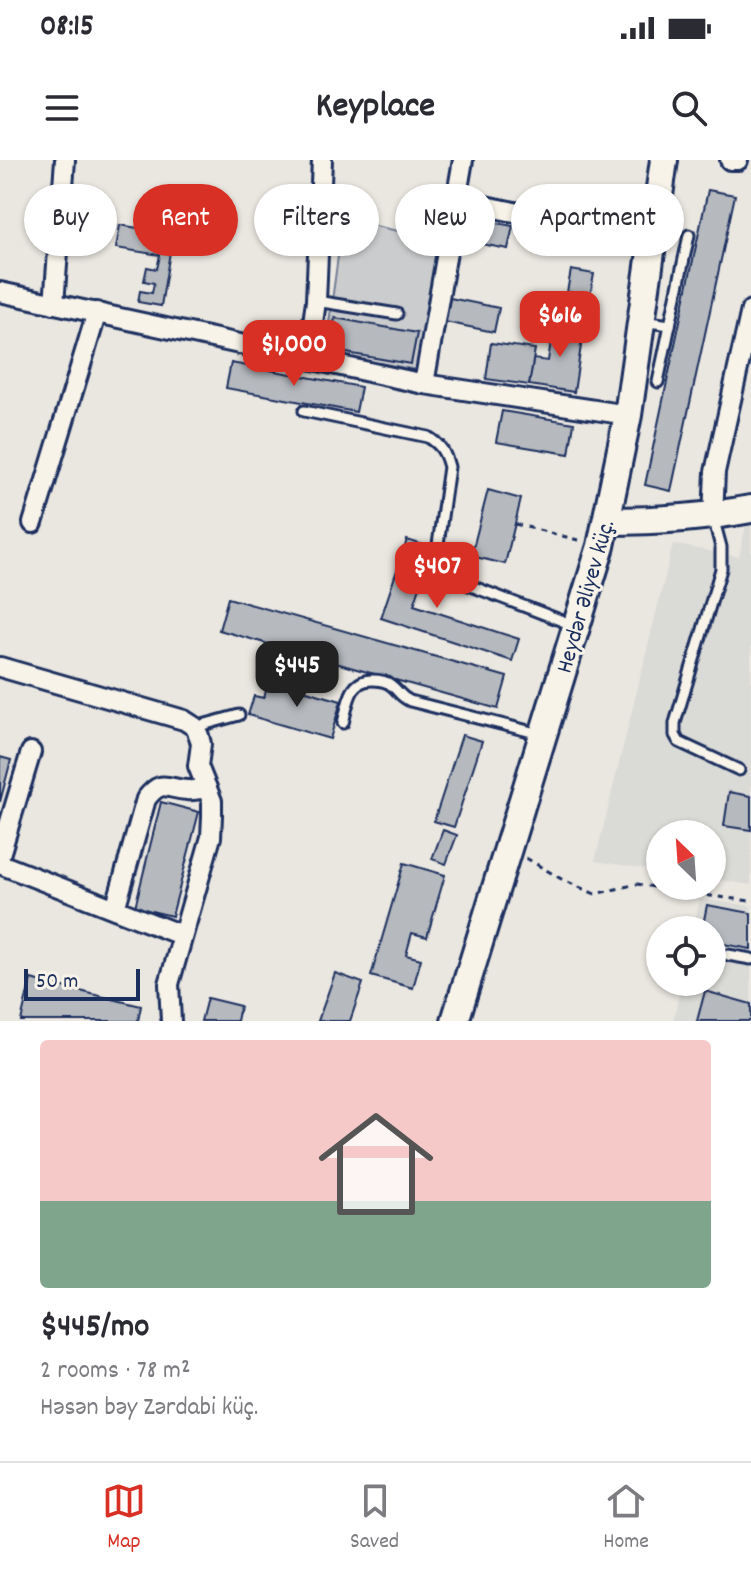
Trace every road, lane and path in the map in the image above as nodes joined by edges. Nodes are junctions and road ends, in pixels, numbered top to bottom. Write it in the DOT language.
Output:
graph roads {
  1 [pos="65,160"];
  2 [pos="322,160"];
  3 [pos="463,160"];
  4 [pos="664,160"];
  5 [pos="730,160"];
  6 [pos="738,160"];
  7 [pos="459,184"];
  8 [pos="689,235"];
  9 [pos="446,256"];
  10 [pos="0,292"];
  11 [pos="316,301"];
  12 [pos="54,304"];
  13 [pos="751,310"];
  14 [pos="97,312"];
  15 [pos="397,314"];
  16 [pos="642,321"];
  17 [pos="670,325"];
  18 [pos="308,359"];
  19 [pos="658,382"];
  20 [pos="424,384"];
  21 [pos="304,411"];
  22 [pos="628,415"];
  23 [pos="751,509"];
  24 [pos="713,516"];
  25 [pos="33,523"];
  26 [pos="515,524"];
  27 [pos="604,533"];
  28 [pos="576,626"];
  29 [pos="0,667"];
  30 [pos="239,715"];
  31 [pos="343,723"];
  32 [pos="195,727"];
  33 [pos="544,735"];
  34 [pos="31,752"];
  35 [pos="739,770"];
  36 [pos="207,788"];
  37 [pos="509,848"];
  38 [pos="0,855"];
  39 [pos="0,864"];
  40 [pos="751,901"];
  41 [pos="115,909"];
  42 [pos="181,935"];
  43 [pos="728,955"];
  44 [pos="751,959"];
  45 [pos="171,1021"];
  46 [pos="455,1021"];
  1 -- 12 [label="street"];
  2 -- 11 [label="street"];
  3 -- 7 [label="street"];
  4 -- 16 [label="main road, Heydər Əliyev küç."];
  5 -- 6 [label="street"];
  8 -- 17 [label="lane"];
  9 -- 20 [label="street"];
  10 -- 12 [label="street"];
  11 -- 15 [label="lane"];
  11 -- 18 [label="street"];
  12 -- 14 [label="street"];
  13 -- 24 [label="street"];
  14 -- 18 [label="street"];
  14 -- 25 [label="street"];
  16 -- 17 [label="lane"];
  16 -- 22 [label="main road, Heydər Əliyev küç."];
  17 -- 19 [label="lane"];
  18 -- 20 [label="street"];
  20 -- 22 [label="street"];
  21 -- 28 [label="lane"];
  22 -- 27 [label="main road, Heydər Əliyev küç."];
  23 -- 24 [label="main road"];
  24 -- 27 [label="main road"];
  24 -- 35 [label="lane"];
  26 -- 27 [label="path"];
  27 -- 28 [label="main road, Heydər Əliyev küç."];
  28 -- 33 [label="main road, Heydər Əliyev küç."];
  29 -- 32 [label="street"];
  30 -- 32 [label="lane"];
  31 -- 33 [label="lane"];
  32 -- 36 [label="street"];
  33 -- 37 [label="main road, Heydər Əliyev küç."];
  34 -- 38 [label="street"];
  36 -- 41 [label="street"];
  36 -- 42 [label="street"];
  37 -- 40 [label="path"];
  37 -- 46 [label="main road, Heydər Əliyev küç."];
  39 -- 41 [label="street"];
  41 -- 42 [label="street"];
  42 -- 45 [label="street"];
  43 -- 44 [label="lane"];
}
